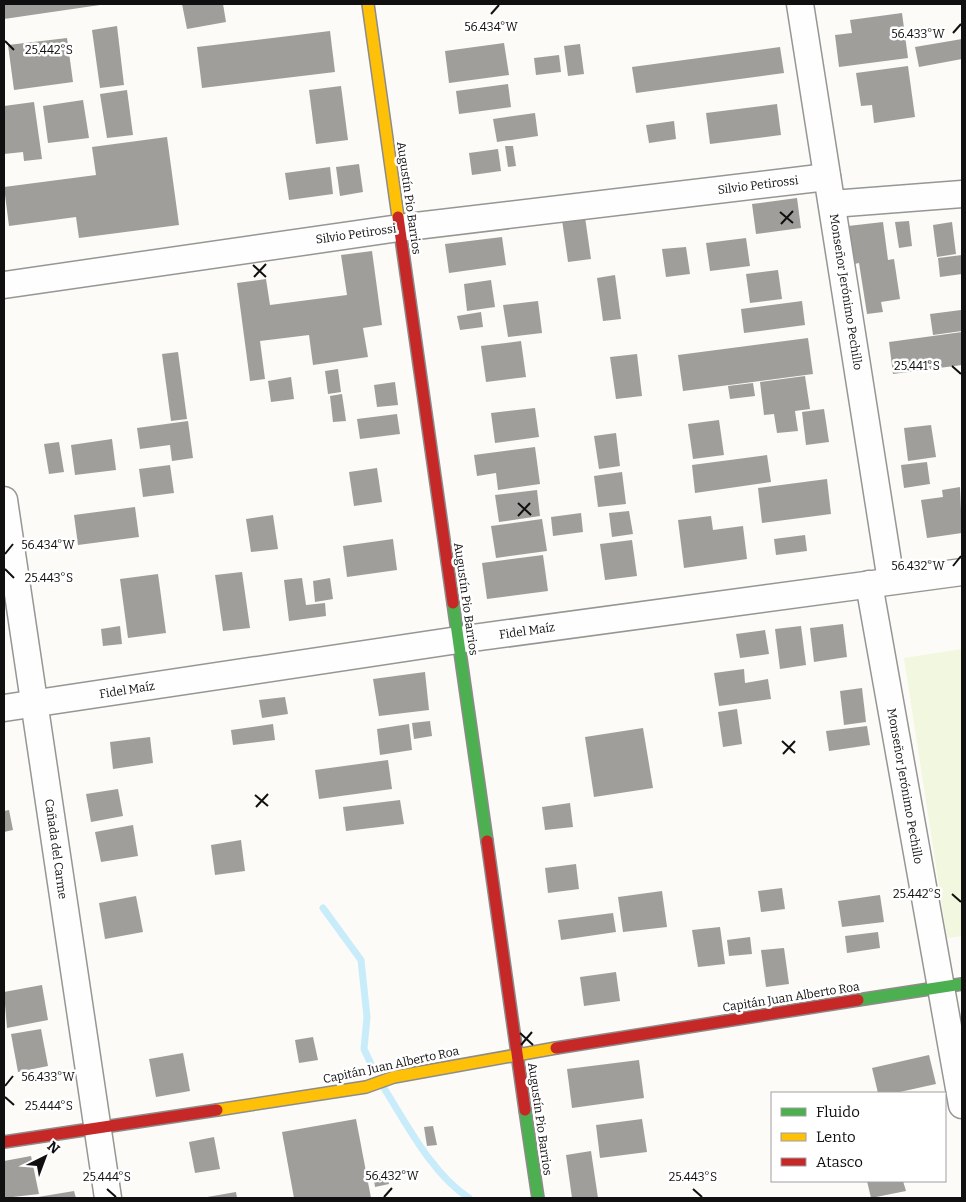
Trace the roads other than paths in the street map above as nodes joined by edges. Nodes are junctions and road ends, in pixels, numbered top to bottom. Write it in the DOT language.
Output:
graph roads {
  1 [pos="368,4"];
  2 [pos="800,4"];
  3 [pos="828,177"];
  4 [pos="962,194"];
  5 [pos="832,204"];
  6 [pos="400,228"];
  7 [pos="4,285"];
  8 [pos="4,500"];
  9 [pos="962,572"];
  10 [pos="880,583"];
  11 [pos="458,640"];
  12 [pos="34,704"];
  13 [pos="4,708"];
  14 [pos="952,986"];
  15 [pos="517,1054"];
  16 [pos="962,1105"];
  17 [pos="98,1129"];
  18 [pos="4,1142"];
  19 [pos="108,1198"];
  20 [pos="538,1198"];
  1 -- 6 [label="street, Augustín Pio Barrios"];
  2 -- 3 [label="street, Monseñor Jerónimo Pechillo"];
  3 -- 5 [label="street, Monseñor Jerónimo Pechillo"];
  3 -- 6 [label="street, Silvio Petirossi"];
  4 -- 5 [label="street"];
  5 -- 10 [label="street, Monseñor Jerónimo Pechillo"];
  6 -- 7 [label="street, Silvio Petirossi"];
  6 -- 11 [label="street, Augustín Pio Barrios"];
  8 -- 12 [label="street, Cañada del Carme"];
  9 -- 10 [label="street, Fidel Maíz"];
  10 -- 11 [label="street, Fidel Maíz"];
  10 -- 14 [label="street, Monseñor Jerónimo Pechillo"];
  11 -- 12 [label="street, Fidel Maíz"];
  11 -- 15 [label="street, Augustín Pio Barrios"];
  12 -- 13 [label="street, Fidel Maíz"];
  12 -- 17 [label="street, Cañada del Carme"];
  14 -- 15 [label="street, Capitán Juan Alberto Roa"];
  14 -- 16 [label="street, Monseñor Jerónimo Pechillo"];
  15 -- 17 [label="street, Capitán Juan Alberto Roa"];
  15 -- 20 [label="street, Augustín Pio Barrios"];
  17 -- 18 [label="street, Capitán Juan Alberto Roa"];
  17 -- 19 [label="street, Cañada del Carme"];
}
